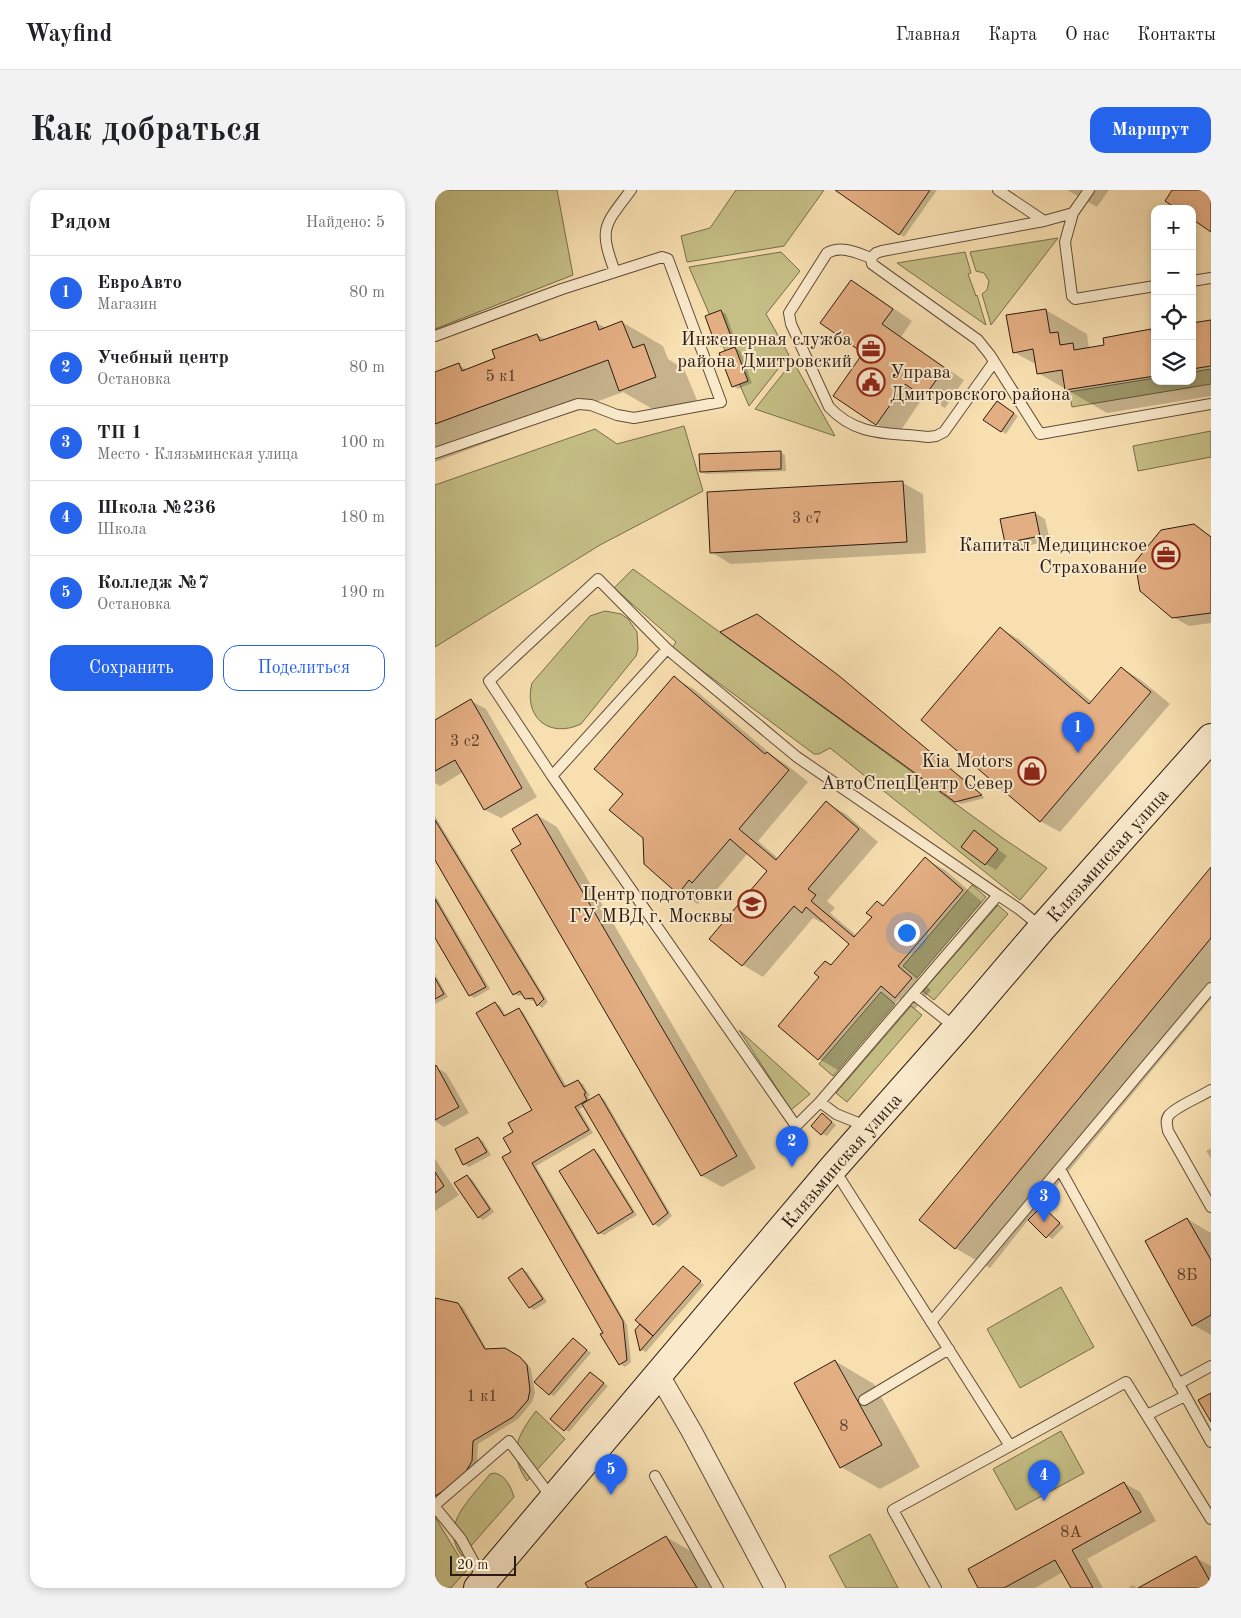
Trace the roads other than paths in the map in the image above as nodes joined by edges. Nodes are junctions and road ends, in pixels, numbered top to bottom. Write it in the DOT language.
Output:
graph roads {
  1 [pos="631,190"];
  2 [pos="999,190"];
  3 [pos="1089,190"];
  4 [pos="1073,213"];
  5 [pos="1044,221"];
  6 [pos="871,258"];
  7 [pos="615,272"];
  8 [pos="1211,278"];
  9 [pos="1196,280"];
  10 [pos="1151,287"];
  11 [pos="435,336"];
  12 [pos="994,362"];
  13 [pos="1211,404"];
  14 [pos="435,453"];
  15 [pos="667,649"];
  16 [pos="1211,738"];
  17 [pos="552,776"];
  18 [pos="998,895"];
  19 [pos="1042,928"];
  20 [pos="1211,988"];
  21 [pos="913,994"];
  22 [pos="956,1029"];
  23 [pos="1211,1090"];
  24 [pos="820,1102"];
  25 [pos="869,1128"];
  26 [pos="833,1168"];
  27 [pos="1059,1169"];
  28 [pos="1211,1207"];
  29 [pos="931,1322"];
  30 [pos="949,1349"];
  31 [pos="1211,1366"];
  32 [pos="659,1374"];
  33 [pos="1178,1384"];
  34 [pos="1185,1396"];
  35 [pos="864,1400"];
  36 [pos="1147,1415"];
  37 [pos="1211,1442"];
  38 [pos="1010,1446"];
  39 [pos="655,1476"];
  40 [pos="553,1499"];
  41 [pos="435,1506"];
  42 [pos="1211,1519"];
  43 [pos="481,1584"];
  44 [pos="718,1588"];
  45 [pos="775,1588"];
  46 [pos="936,1588"];
  1 -- 7 [label="lane"];
  2 -- 5 [label="lane"];
  3 -- 4 [label="lane"];
  4 -- 5 [label="lane"];
  4 -- 10 [label="lane"];
  5 -- 6 [label="lane"];
  6 -- 12 [label="lane"];
  6 -- 12 [label="lane"];
  7 -- 11 [label="lane"];
  7 -- 14 [label="lane"];
  8 -- 9 [label="lane"];
  12 -- 13 [label="lane"];
  15 -- 17 [label="lane"];
  15 -- 17 [label="lane"];
  15 -- 18 [label="lane"];
  16 -- 19 [label="street, Клязьминская улица"];
  17 -- 24 [label="lane"];
  18 -- 19 [label="lane"];
  18 -- 21 [label="lane"];
  19 -- 22 [label="street, Клязьминская улица"];
  20 -- 27 [label="lane"];
  21 -- 22 [label="lane"];
  21 -- 24 [label="lane"];
  22 -- 25 [label="street, Клязьминская улица"];
  23 -- 28 [label="lane"];
  24 -- 25 [label="lane"];
  25 -- 26 [label="street, Клязьминская улица"];
  26 -- 29 [label="lane"];
  26 -- 32 [label="street, Клязьминская улица"];
  27 -- 29 [label="lane"];
  27 -- 33 [label="lane"];
  29 -- 30 [label="lane"];
  30 -- 35 [label="lane"];
  30 -- 38 [label="lane"];
  31 -- 33 [label="lane"];
  32 -- 40 [label="street, Клязьминская улица"];
  32 -- 45 [label="street"];
  33 -- 34 [label="lane"];
  34 -- 36 [label="lane"];
  34 -- 37 [label="lane"];
  36 -- 38 [label="lane"];
  36 -- 42 [label="lane"];
  38 -- 46 [label="lane"];
  39 -- 44 [label="lane"];
  40 -- 41 [label="lane"];
  40 -- 43 [label="street, Клязьминская улица"];
  41 -- 43 [label="lane"];
}
